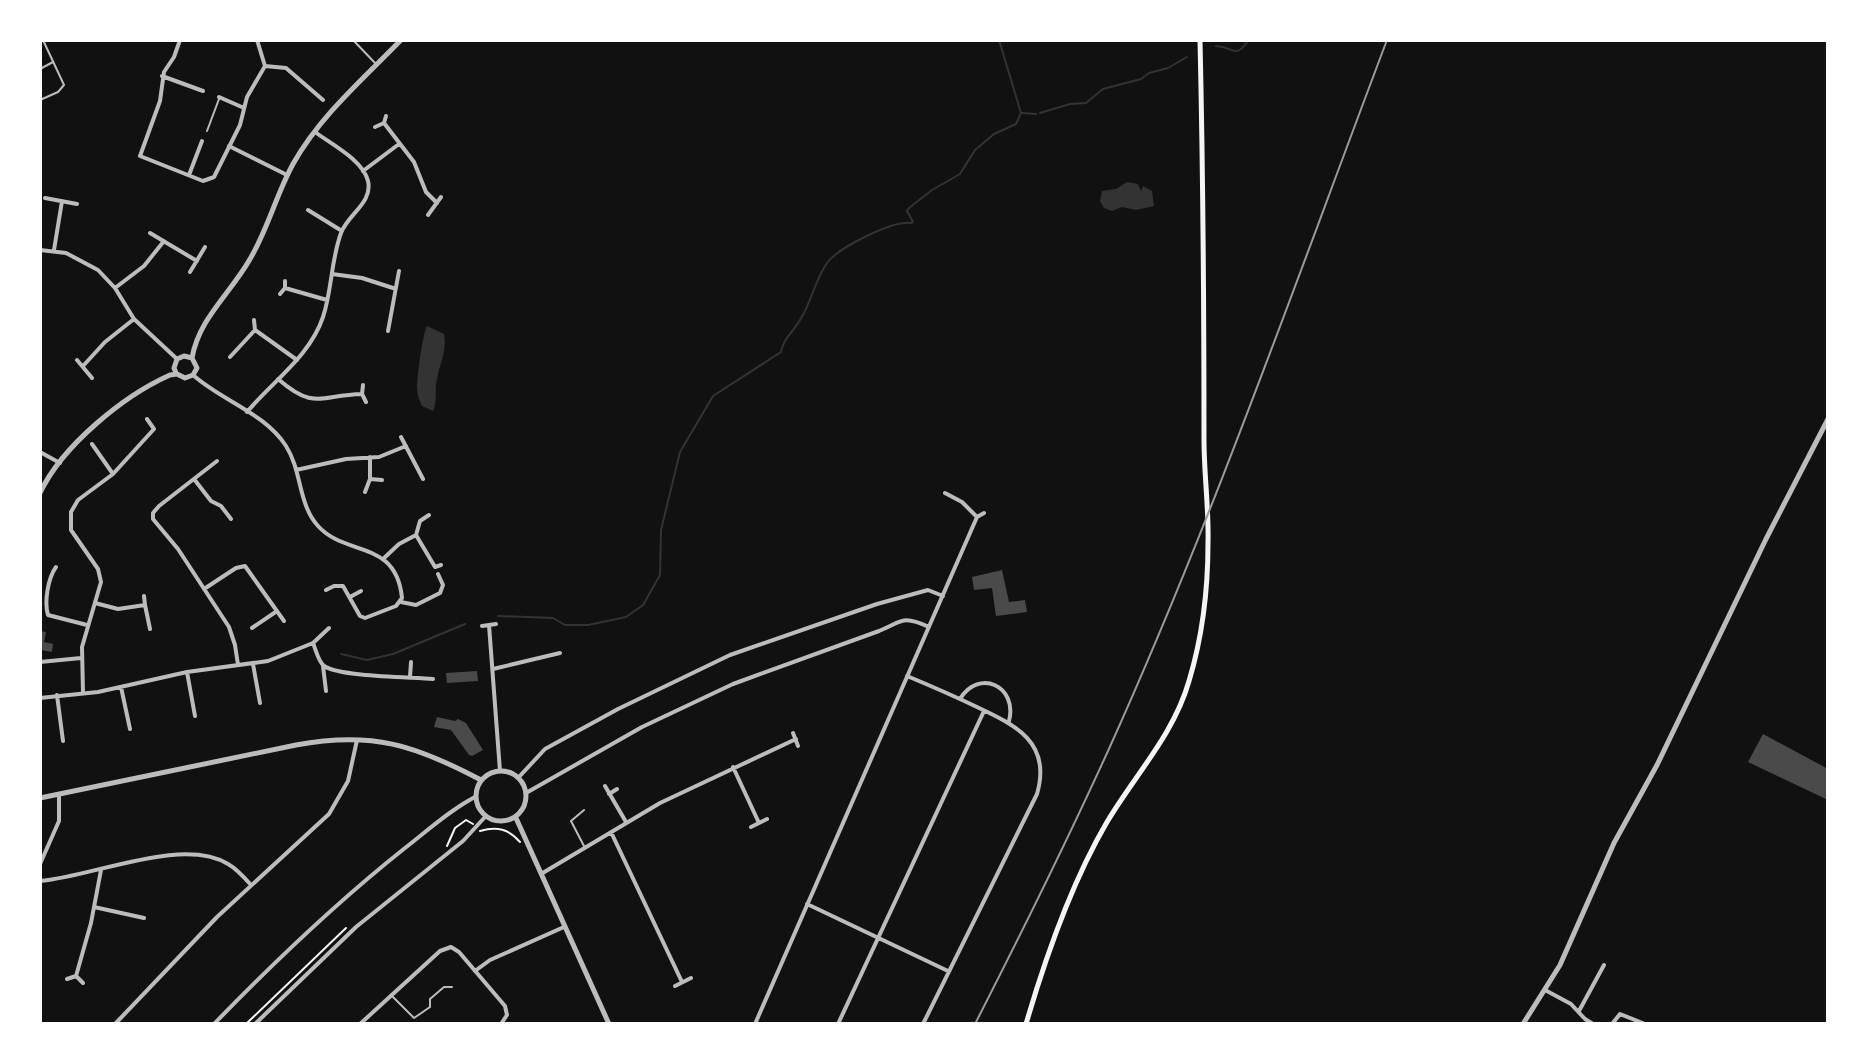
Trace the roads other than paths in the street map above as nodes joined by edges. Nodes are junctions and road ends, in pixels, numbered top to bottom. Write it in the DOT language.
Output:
graph roads {
  1 [pos="43,40"];
  2 [pos="180,40"];
  3 [pos="257,40"];
  4 [pos="353,40"];
  5 [pos="401,40"];
  6 [pos="1200,40"];
  7 [pos="54,62"];
  8 [pos="377,65"];
  9 [pos="265,66"];
  10 [pos="40,69"];
  11 [pos="162,76"];
  12 [pos="203,91"];
  13 [pos="219,97"];
  14 [pos="40,100"];
  15 [pos="323,100"];
  16 [pos="244,108"];
  17 [pos="386,116"];
  18 [pos="384,123"];
  19 [pos="375,127"];
  20 [pos="207,131"];
  21 [pos="315,132"];
  22 [pos="202,141"];
  23 [pos="399,144"];
  24 [pos="229,146"];
  25 [pos="363,171"];
  26 [pos="189,175"];
  27 [pos="287,175"];
  28 [pos="441,197"];
  29 [pos="45,198"];
  30 [pos="62,201"];
  31 [pos="437,203"];
  32 [pos="77,204"];
  33 [pos="308,210"];
  34 [pos="317,215"];
  35 [pos="428,215"];
  36 [pos="313,222"];
  37 [pos="342,231"];
  38 [pos="150,233"];
  39 [pos="164,241"];
  40 [pos="205,247"];
  41 [pos="40,250"];
  42 [pos="54,250"];
  43 [pos="197,261"];
  44 [pos="399,271"];
  45 [pos="190,272"];
  46 [pos="332,274"];
  47 [pos="285,281"];
  48 [pos="115,288"];
  49 [pos="285,288"];
  50 [pos="393,288"];
  51 [pos="280,294"];
  52 [pos="327,300"];
  53 [pos="134,319"];
  54 [pos="254,320"];
  55 [pos="255,330"];
  56 [pos="388,331"];
  57 [pos="230,357"];
  58 [pos="192,358"];
  59 [pos="177,359"];
  60 [pos="77,360"];
  61 [pos="297,360"];
  62 [pos="83,366"];
  63 [pos="177,374"];
  64 [pos="193,375"];
  65 [pos="92,378"];
  66 [pos="278,379"];
  67 [pos="363,385"];
  68 [pos="362,394"];
  69 [pos="366,402"];
  70 [pos="247,412"];
  71 [pos="147,419"];
  72 [pos="1828,419"];
  73 [pos="401,437"];
  74 [pos="92,444"];
  75 [pos="406,446"];
  76 [pos="40,452"];
  77 [pos="370,457"];
  78 [pos="217,461"];
  79 [pos="60,463"];
  80 [pos="296,470"];
  81 [pos="113,474"];
  82 [pos="194,479"];
  83 [pos="370,479"];
  84 [pos="423,479"];
  85 [pos="382,480"];
  86 [pos="365,492"];
  87 [pos="40,493"];
  88 [pos="945,493"];
  89 [pos="984,513"];
  90 [pos="429,515"];
  91 [pos="977,517"];
  92 [pos="231,519"];
  93 [pos="416,535"];
  94 [pos="383,559"];
  95 [pos="441,565"];
  96 [pos="56,567"];
  97 [pos="438,574"];
  98 [pos="204,589"];
  99 [pos="326,590"];
  100 [pos="361,591"];
  101 [pos="144,596"];
  102 [pos="943,596"];
  103 [pos="350,597"];
  104 [pos="401,602"];
  105 [pos="95,603"];
  106 [pos="145,605"];
  107 [pos="277,611"];
  108 [pos="284,621"];
  109 [pos="496,624"];
  110 [pos="87,625"];
  111 [pos="489,625"];
  112 [pos="482,626"];
  113 [pos="929,627"];
  114 [pos="252,628"];
  115 [pos="329,628"];
  116 [pos="150,629"];
  117 [pos="313,643"];
  118 [pos="560,653"];
  119 [pos="81,658"];
  120 [pos="40,662"];
  121 [pos="411,662"];
  122 [pos="253,664"];
  123 [pos="238,665"];
  124 [pos="323,665"];
  125 [pos="493,669"];
  126 [pos="187,672"];
  127 [pos="907,676"];
  128 [pos="410,677"];
  129 [pos="433,679"];
  130 [pos="121,687"];
  131 [pos="326,691"];
  132 [pos="83,693"];
  133 [pos="57,695"];
  134 [pos="40,698"];
  135 [pos="960,699"];
  136 [pos="260,703"];
  137 [pos="984,710"];
  138 [pos="195,716"];
  139 [pos="1009,721"];
  140 [pos="130,729"];
  141 [pos="793,733"];
  142 [pos="796,739"];
  143 [pos="357,740"];
  144 [pos="63,741"];
  145 [pos="798,746"];
  146 [pos="733,767"];
  147 [pos="500,771"];
  148 [pos="518,778"];
  149 [pos="481,780"];
  150 [pos="605,786"];
  151 [pos="617,789"];
  152 [pos="526,793"];
  153 [pos="609,794"];
  154 [pos="59,795"];
  155 [pos="475,797"];
  156 [pos="40,798"];
  157 [pos="584,810"];
  158 [pos="485,817"];
  159 [pos="516,818"];
  160 [pos="767,819"];
  161 [pos="626,822"];
  162 [pos="759,823"];
  163 [pos="751,827"];
  164 [pos="611,832"];
  165 [pos="584,847"];
  166 [pos="40,864"];
  167 [pos="101,870"];
  168 [pos="541,874"];
  169 [pos="40,881"];
  170 [pos="251,885"];
  171 [pos="807,904"];
  172 [pos="94,907"];
  173 [pos="144,918"];
  174 [pos="564,927"];
  175 [pos="879,937"];
  176 [pos="1604,965"];
  177 [pos="475,971"];
  178 [pos="948,971"];
  179 [pos="76,976"];
  180 [pos="691,978"];
  181 [pos="67,979"];
  182 [pos="682,982"];
  183 [pos="83,983"];
  184 [pos="675,986"];
  185 [pos="452,987"];
  186 [pos="1545,990"];
  187 [pos="391,995"];
  188 [pos="1579,1011"];
  189 [pos="115,1024"];
  190 [pos="214,1024"];
  191 [pos="255,1024"];
  192 [pos="360,1024"];
  193 [pos="501,1024"];
  194 [pos="609,1024"];
  195 [pos="755,1024"];
  196 [pos="838,1024"];
  197 [pos="923,1024"];
  198 [pos="1026,1024"];
  199 [pos="1523,1024"];
  200 [pos="1593,1024"];
  201 [pos="1612,1024"];
  202 [pos="1645,1024"];
  1 -- 7 [label="lane"];
  2 -- 11 [label="street"];
  3 -- 9 [label="street"];
  4 -- 8 [label="lane"];
  5 -- 8 [label="street"];
  6 -- 198 [label="main road"];
  7 -- 10 [label="lane"];
  7 -- 14 [label="lane"];
  8 -- 21 [label="street"];
  9 -- 15 [label="street"];
  9 -- 16 [label="street"];
  11 -- 12 [label="street"];
  11 -- 26 [label="street"];
  13 -- 16 [label="street"];
  13 -- 20 [label="lane"];
  16 -- 24 [label="street"];
  17 -- 18 [label="street"];
  18 -- 19 [label="street"];
  18 -- 23 [label="street"];
  21 -- 25 [label="street"];
  21 -- 27 [label="street"];
  22 -- 26 [label="street"];
  23 -- 25 [label="street"];
  23 -- 31 [label="street"];
  24 -- 26 [label="street"];
  24 -- 27 [label="street"];
  25 -- 37 [label="street"];
  27 -- 58 [label="street"];
  28 -- 31 [label="street"];
  29 -- 30 [label="street"];
  30 -- 32 [label="street"];
  30 -- 42 [label="street"];
  31 -- 35 [label="street"];
  33 -- 34 [label="street"];
  34 -- 36 [label="street"];
  34 -- 37 [label="street"];
  37 -- 46 [label="street"];
  38 -- 39 [label="street"];
  39 -- 43 [label="street"];
  39 -- 48 [label="street"];
  40 -- 43 [label="street"];
  41 -- 42 [label="street"];
  42 -- 48 [label="street"];
  43 -- 45 [label="street"];
  44 -- 50 [label="street"];
  46 -- 50 [label="street"];
  46 -- 52 [label="street"];
  47 -- 49 [label="street"];
  48 -- 53 [label="street"];
  49 -- 51 [label="street"];
  49 -- 52 [label="street"];
  50 -- 56 [label="street"];
  52 -- 61 [label="street"];
  53 -- 59 [label="street"];
  53 -- 62 [label="street"];
  54 -- 55 [label="street"];
  55 -- 57 [label="street"];
  55 -- 61 [label="street"];
  58 -- 59 [label="street"];
  58 -- 64 [label="street"];
  59 -- 63 [label="street"];
  60 -- 62 [label="street"];
  61 -- 66 [label="street"];
  62 -- 65 [label="street"];
  63 -- 64 [label="street"];
  63 -- 79 [label="street"];
  64 -- 70 [label="street"];
  66 -- 68 [label="street"];
  66 -- 70 [label="street"];
  67 -- 68 [label="street"];
  68 -- 69 [label="street"];
  70 -- 80 [label="street"];
  71 -- 81 [label="street"];
  72 -- 186 [label="street"];
  73 -- 75 [label="street"];
  74 -- 81 [label="street"];
  75 -- 77 [label="street"];
  75 -- 84 [label="street"];
  76 -- 79 [label="street"];
  77 -- 80 [label="street"];
  77 -- 83 [label="street"];
  78 -- 82 [label="street"];
  79 -- 87 [label="street"];
  80 -- 94 [label="street"];
  81 -- 105 [label="street"];
  82 -- 92 [label="street"];
  82 -- 98 [label="street"];
  83 -- 85 [label="street"];
  83 -- 86 [label="street"];
  88 -- 91 [label="street"];
  89 -- 91 [label="street"];
  90 -- 93 [label="street"];
  91 -- 102 [label="street"];
  93 -- 94 [label="street"];
  93 -- 95 [label="street"];
  94 -- 104 [label="street"];
  96 -- 110 [label="street"];
  97 -- 104 [label="street"];
  98 -- 107 [label="street"];
  98 -- 123 [label="street"];
  99 -- 103 [label="street"];
  100 -- 103 [label="street"];
  101 -- 106 [label="street"];
  102 -- 113 [label="street"];
  102 -- 148 [label="street"];
  103 -- 104 [label="street"];
  105 -- 106 [label="street"];
  105 -- 110 [label="street"];
  106 -- 116 [label="street"];
  107 -- 108 [label="street"];
  107 -- 114 [label="street"];
  109 -- 111 [label="street"];
  110 -- 119 [label="street"];
  111 -- 112 [label="street"];
  111 -- 125 [label="street"];
  113 -- 127 [label="street"];
  113 -- 152 [label="street"];
  115 -- 117 [label="street"];
  117 -- 122 [label="street"];
  117 -- 124 [label="street"];
  118 -- 125 [label="street"];
  119 -- 120 [label="street"];
  119 -- 132 [label="street"];
  121 -- 128 [label="street"];
  122 -- 123 [label="street"];
  122 -- 136 [label="street"];
  123 -- 126 [label="street"];
  124 -- 128 [label="street"];
  124 -- 131 [label="street"];
  125 -- 147 [label="street"];
  126 -- 130 [label="street"];
  126 -- 138 [label="street"];
  127 -- 135 [label="street"];
  127 -- 171 [label="street"];
  128 -- 129 [label="street"];
  130 -- 132 [label="street"];
  130 -- 140 [label="street"];
  132 -- 133 [label="street"];
  133 -- 134 [label="street"];
  133 -- 144 [label="street"];
  135 -- 137 [label="street"];
  135 -- 139 [label="street"];
  137 -- 139 [label="street"];
  137 -- 175 [label="street"];
  139 -- 178 [label="street"];
  141 -- 142 [label="street"];
  142 -- 145 [label="street"];
  142 -- 146 [label="street"];
  143 -- 149 [label="street"];
  143 -- 154 [label="street"];
  143 -- 170 [label="street"];
  146 -- 161 [label="street"];
  146 -- 162 [label="street"];
  147 -- 148 [label="street"];
  147 -- 149 [label="street"];
  148 -- 152 [label="street"];
  149 -- 155 [label="street"];
  150 -- 153 [label="street"];
  151 -- 153 [label="street"];
  152 -- 159 [label="street"];
  153 -- 161 [label="street"];
  154 -- 156 [label="street"];
  154 -- 166 [label="street"];
  155 -- 158 [label="street"];
  155 -- 190 [label="street"];
  157 -- 165 [label="lane"];
  158 -- 159 [label="street"];
  158 -- 191 [label="street"];
  159 -- 168 [label="street"];
  160 -- 162 [label="street"];
  161 -- 164 [label="street"];
  162 -- 163 [label="street"];
  164 -- 165 [label="street"];
  164 -- 182 [label="street"];
  165 -- 168 [label="street"];
  167 -- 169 [label="street"];
  167 -- 170 [label="street"];
  167 -- 172 [label="street"];
  168 -- 174 [label="street"];
  170 -- 189 [label="street"];
  171 -- 175 [label="street"];
  171 -- 195 [label="street"];
  172 -- 173 [label="street"];
  172 -- 179 [label="street"];
  174 -- 177 [label="street"];
  174 -- 194 [label="street"];
  175 -- 178 [label="street"];
  175 -- 196 [label="street"];
  176 -- 188 [label="street"];
  177 -- 187 [label="street"];
  177 -- 193 [label="street"];
  178 -- 197 [label="street"];
  179 -- 181 [label="street"];
  179 -- 183 [label="street"];
  180 -- 182 [label="street"];
  182 -- 184 [label="street"];
  185 -- 187 [label="lane"];
  186 -- 188 [label="street"];
  186 -- 199 [label="street"];
  187 -- 192 [label="street"];
  188 -- 200 [label="street"];
  201 -- 202 [label="street"];
}
